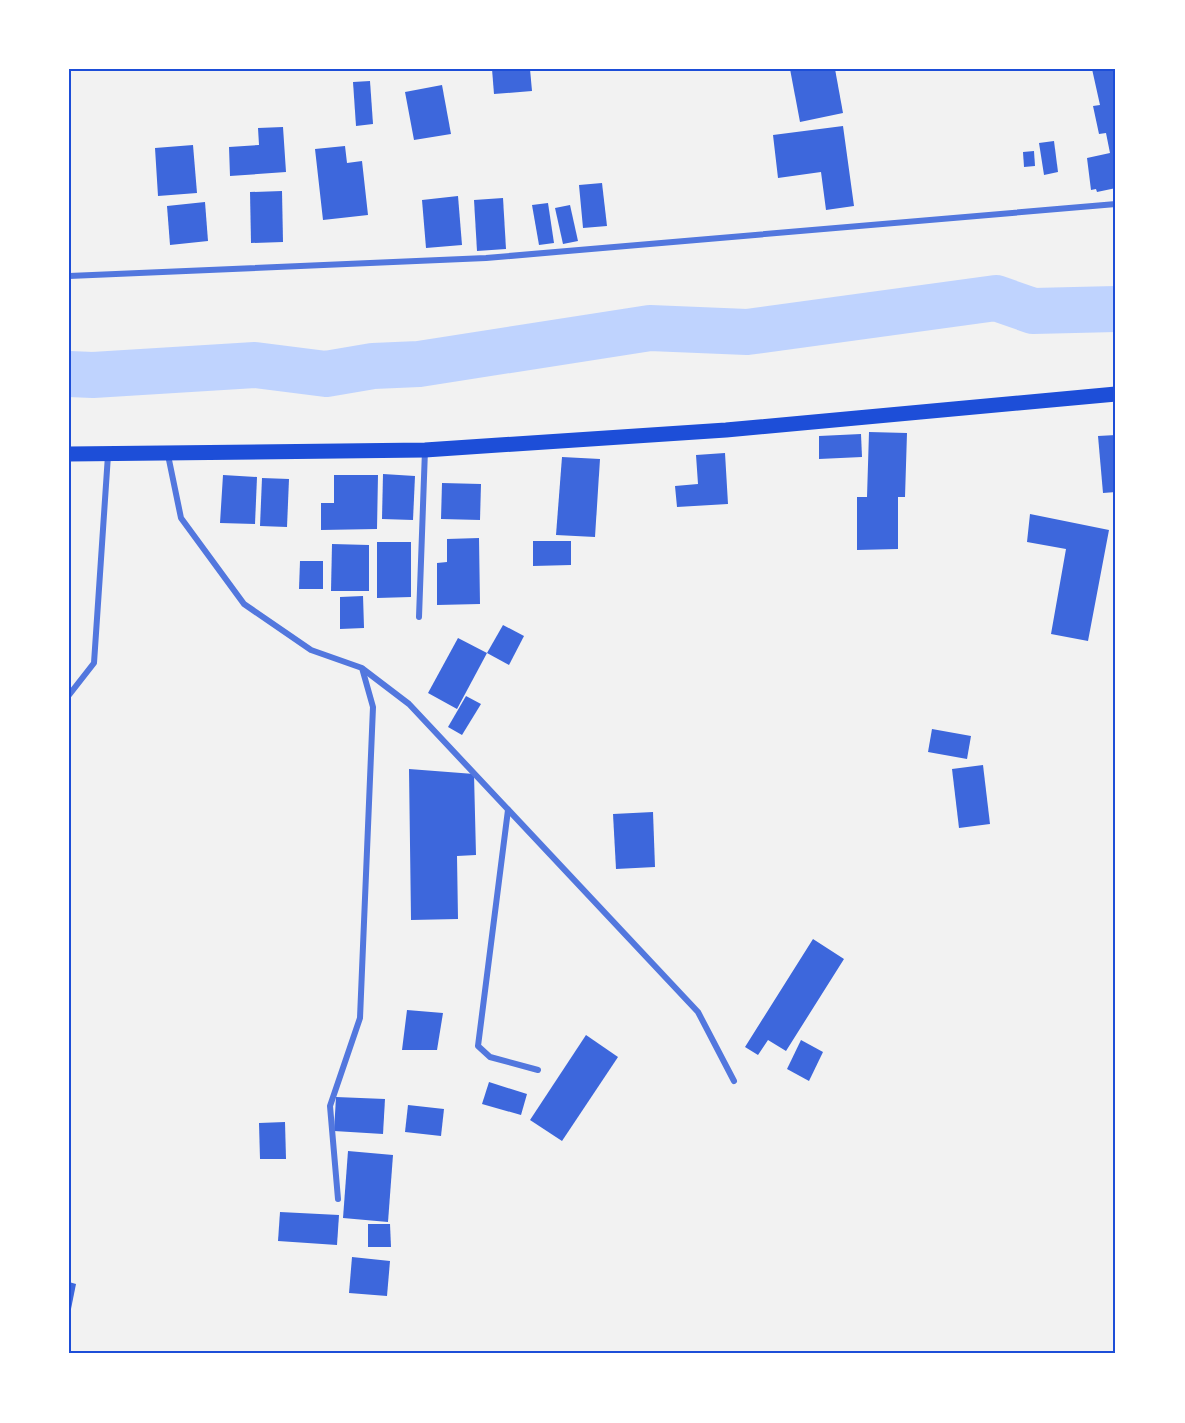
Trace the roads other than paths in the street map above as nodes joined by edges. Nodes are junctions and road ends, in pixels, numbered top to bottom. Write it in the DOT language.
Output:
graph roads {
  1 [pos="1116,204"];
  2 [pos="69,276"];
  3 [pos="1116,394"];
  4 [pos="425,450"];
  5 [pos="69,454"];
  6 [pos="168,454"];
  7 [pos="108,455"];
  8 [pos="418,617"];
  9 [pos="362,668"];
  10 [pos="69,695"];
  11 [pos="508,810"];
  12 [pos="538,1070"];
  13 [pos="734,1081"];
  14 [pos="338,1199"];
  1 -- 2 [label="street"];
  3 -- 4 [label="main road"];
  4 -- 6 [label="main road"];
  4 -- 8 [label="street"];
  5 -- 7 [label="main road"];
  6 -- 7 [label="main road"];
  6 -- 9 [label="street"];
  7 -- 10 [label="street"];
  9 -- 11 [label="street"];
  9 -- 14 [label="street"];
  11 -- 12 [label="street"];
  11 -- 13 [label="street"];
}
